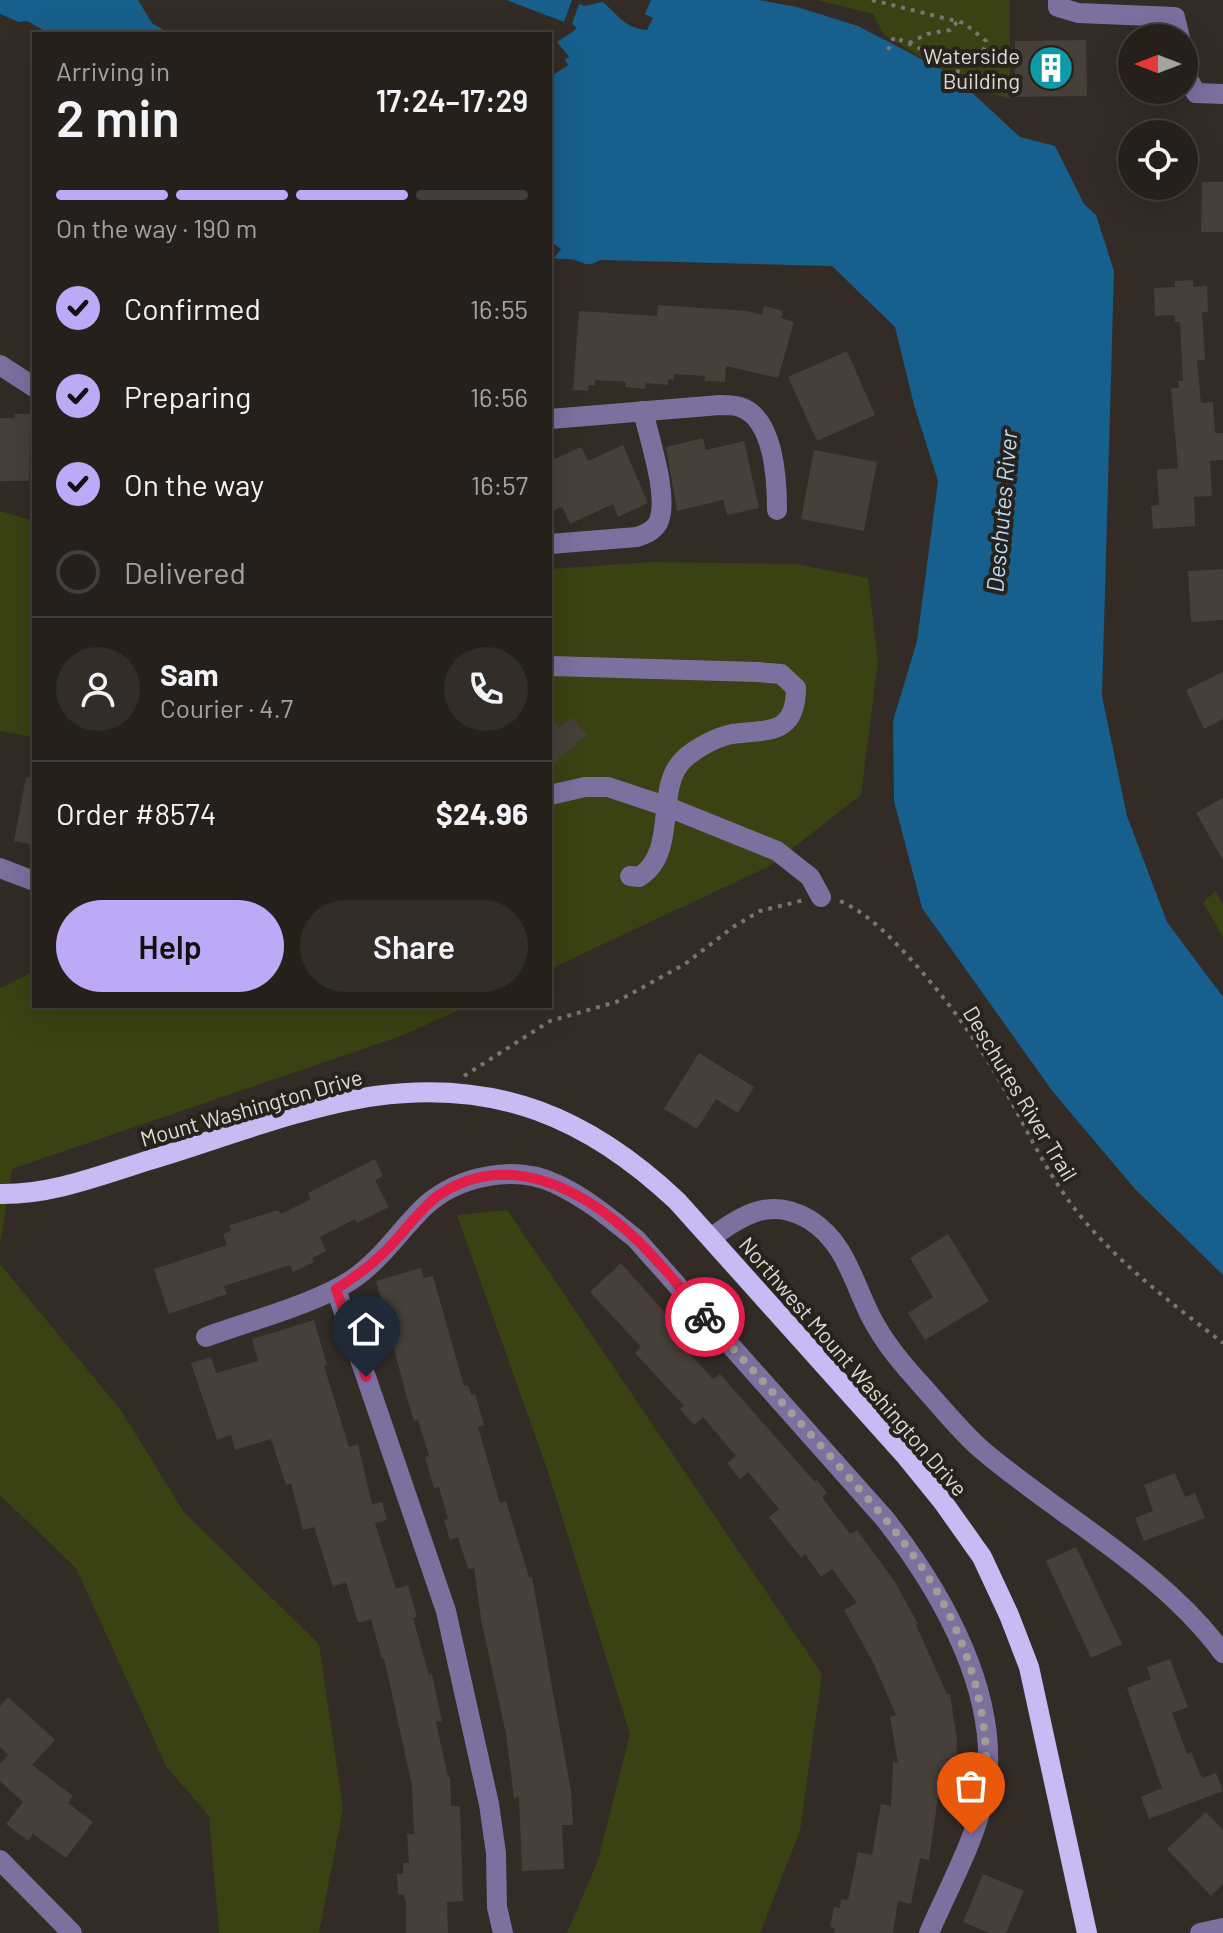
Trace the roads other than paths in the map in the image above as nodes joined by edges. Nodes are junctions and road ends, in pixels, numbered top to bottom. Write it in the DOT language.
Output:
graph roads {
  1 [pos="1058,0"];
  2 [pos="1129,8"];
  3 [pos="1177,24"];
  4 [pos="1198,93"];
  5 [pos="1223,94"];
  6 [pos="0,365"];
  7 [pos="32,386"];
  8 [pos="643,411"];
  9 [pos="552,419"];
  10 [pos="777,510"];
  11 [pos="552,544"];
  12 [pos="552,666"];
  13 [pos="552,795"];
  14 [pos="668,807"];
  15 [pos="0,868"];
  16 [pos="630,876"];
  17 [pos="32,880"];
  18 [pos="821,897"];
  19 [pos="645,1170"];
  20 [pos="0,1194"];
  21 [pos="711,1238"];
  22 [pos="336,1289"];
  23 [pos="206,1337"];
  24 [pos="1223,1653"];
  25 [pos="0,1860"];
  26 [pos="1223,1928"];
  27 [pos="932,1932"];
  28 [pos="72,1933"];
  29 [pos="503,1933"];
  30 [pos="1087,1933"];
  31 [pos="1200,1933"];
  1 -- 2 [label="street"];
  2 -- 3 [label="street"];
  4 -- 5 [label="street"];
  6 -- 7 [label="street"];
  8 -- 9 [label="street"];
  8 -- 10 [label="street"];
  8 -- 11 [label="street"];
  12 -- 14 [label="street"];
  13 -- 14 [label="street"];
  14 -- 16 [label="street"];
  14 -- 18 [label="street"];
  15 -- 17 [label="street"];
  19 -- 20 [label="main road, Mount Washington Drive"];
  19 -- 21 [label="main road, Northwest Mount Washington Drive"];
  21 -- 24 [label="street"];
  21 -- 30 [label="main road, Northwest Mount Washington Drive"];
  22 -- 23 [label="street"];
  22 -- 27 [label="street"];
  22 -- 29 [label="street"];
  25 -- 28 [label="street"];
  26 -- 31 [label="street"];
}
